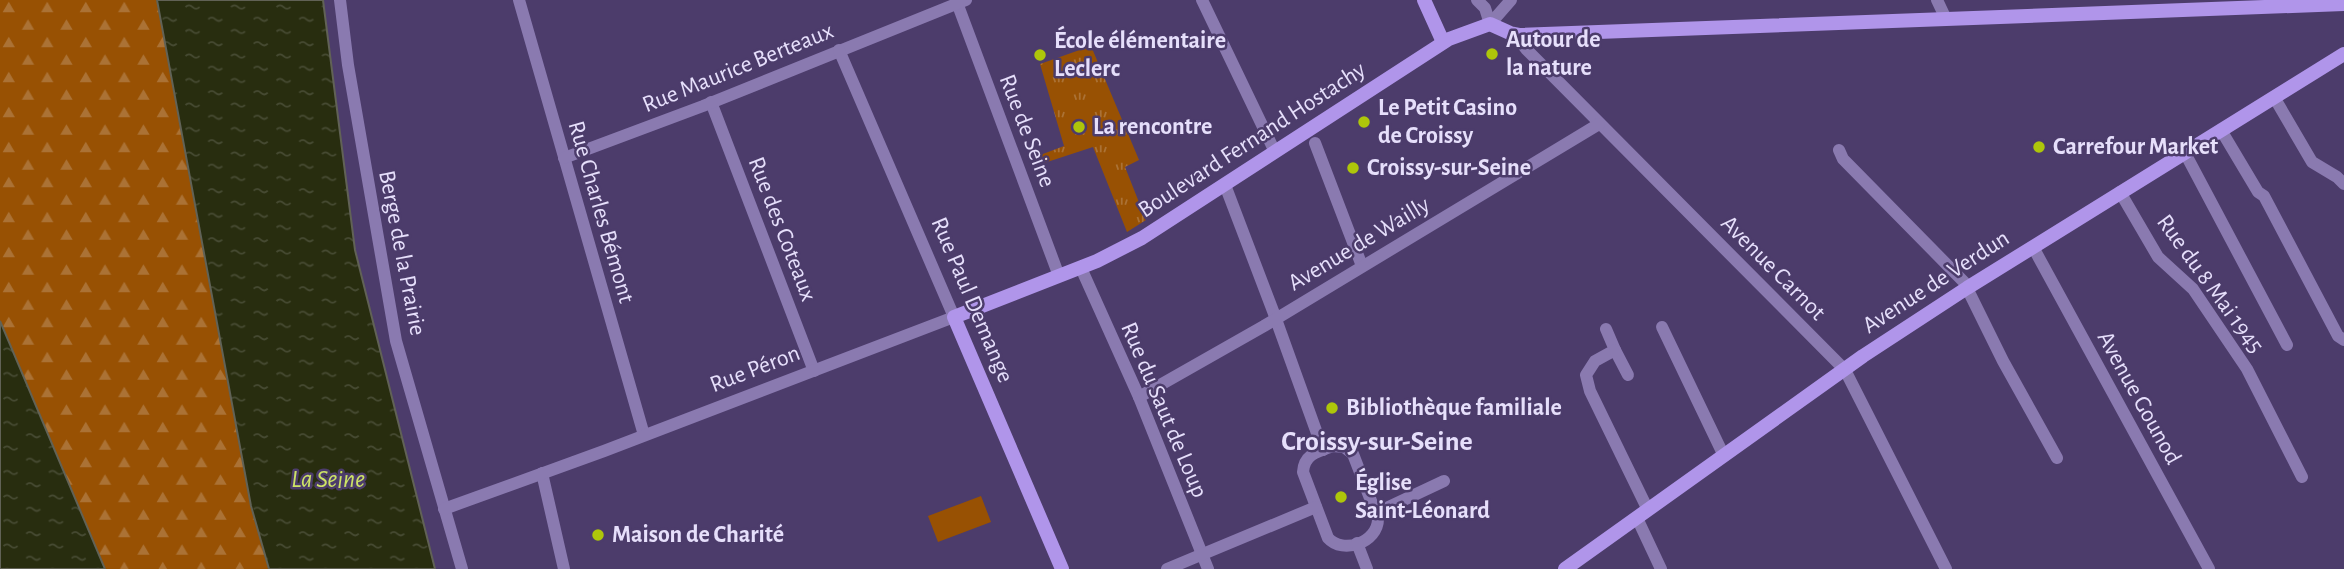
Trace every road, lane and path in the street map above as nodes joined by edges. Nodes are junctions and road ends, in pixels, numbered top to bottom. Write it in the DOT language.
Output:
graph roads {
  1 [pos="340,0"];
  2 [pos="519,0"];
  3 [pos="1202,0"];
  4 [pos="1424,0"];
  5 [pos="1477,0"];
  6 [pos="1511,0"];
  7 [pos="960,1"];
  8 [pos="1937,1"];
  9 [pos="2344,4"];
  10 [pos="1946,19"];
  11 [pos="1490,24"];
  12 [pos="1520,35"];
  13 [pos="1443,42"];
  14 [pos="839,50"];
  15 [pos="2344,54"];
  16 [pos="2274,97"];
  17 [pos="711,102"];
  18 [pos="1599,124"];
  19 [pos="2221,130"];
  20 [pos="1315,143"];
  21 [pos="1839,150"];
  22 [pos="1275,152"];
  23 [pos="2185,153"];
  24 [pos="564,158"];
  25 [pos="2344,184"];
  26 [pos="1225,185"];
  27 [pos="2120,192"];
  28 [pos="2033,247"];
  29 [pos="1363,266"];
  30 [pos="1081,268"];
  31 [pos="1059,276"];
  32 [pos="1967,288"];
  33 [pos="954,317"];
  34 [pos="1276,318"];
  35 [pos="1662,327"];
  36 [pos="1606,329"];
  37 [pos="2344,340"];
  38 [pos="2287,345"];
  39 [pos="1615,350"];
  40 [pos="1845,370"];
  41 [pos="814,371"];
  42 [pos="1628,374"];
  43 [pos="1139,397"];
  44 [pos="644,435"];
  45 [pos="1323,450"];
  46 [pos="1724,456"];
  47 [pos="2057,458"];
  48 [pos="542,473"];
  49 [pos="2302,477"];
  50 [pos="1446,479"];
  51 [pos="1316,507"];
  52 [pos="444,509"];
  53 [pos="1376,513"];
  54 [pos="1642,514"];
  55 [pos="1357,543"];
  56 [pos="1202,554"];
  57 [pos="462,569"];
  58 [pos="564,569"];
  59 [pos="1062,569"];
  60 [pos="1167,569"];
  61 [pos="1208,569"];
  62 [pos="1367,569"];
  63 [pos="1565,569"];
  64 [pos="1661,569"];
  65 [pos="1946,569"];
  66 [pos="2209,569"];
  1 -- 52 [label="street, Berge de la Prairie"];
  2 -- 24 [label="street, Rue Charles Bémont"];
  3 -- 22 [label="street"];
  4 -- 13 [label="main road"];
  5 -- 11 [label="street"];
  6 -- 11 [label="street"];
  7 -- 14 [label="street, Rue Maurice Berteaux"];
  7 -- 31 [label="street, Rue de Seine"];
  8 -- 10 [label="street"];
  9 -- 10 [label="main road"];
  10 -- 12 [label="main road"];
  11 -- 12 [label="main road"];
  11 -- 13 [label="main road, Boulevard Fernand Hostachy"];
  12 -- 18 [label="street, Avenue Carnot"];
  13 -- 22 [label="main road, Boulevard Fernand Hostachy"];
  14 -- 17 [label="street, Rue Maurice Berteaux"];
  14 -- 33 [label="street, Rue Paul Demange"];
  15 -- 16 [label="main road, Avenue de Verdun"];
  16 -- 19 [label="main road, Avenue de Verdun"];
  16 -- 25 [label="street"];
  17 -- 24 [label="street, Rue Maurice Berteaux"];
  17 -- 41 [label="street, Rue des Coteaux"];
  18 -- 29 [label="street, Avenue de Wailly"];
  18 -- 40 [label="street, Avenue Carnot"];
  19 -- 23 [label="main road, Avenue de Verdun"];
  19 -- 37 [label="street"];
  20 -- 29 [label="street"];
  21 -- 32 [label="street"];
  22 -- 26 [label="main road, Boulevard Fernand Hostachy"];
  23 -- 27 [label="main road, Avenue de Verdun"];
  23 -- 38 [label="street"];
  24 -- 44 [label="street, Rue Charles Bémont"];
  26 -- 30 [label="main road, Boulevard Fernand Hostachy"];
  26 -- 34 [label="street"];
  27 -- 28 [label="main road, Avenue de Verdun"];
  27 -- 49 [label="street, Rue du 8 Mai 1945"];
  28 -- 32 [label="main road, Avenue de Verdun"];
  28 -- 66 [label="street, Avenue Gounod"];
  29 -- 34 [label="street, Avenue de Wailly"];
  30 -- 31 [label="main road, Rue Péron"];
  30 -- 43 [label="street, Rue du Saut de Loup"];
  31 -- 33 [label="main road, Rue Péron"];
  32 -- 40 [label="main road, Avenue de Verdun"];
  32 -- 47 [label="street"];
  33 -- 41 [label="street, Rue Péron"];
  33 -- 59 [label="main road, Rue Paul Demange"];
  34 -- 43 [label="street, Avenue de Wailly"];
  34 -- 45 [label="street"];
  35 -- 46 [label="street"];
  36 -- 39 [label="street"];
  39 -- 42 [label="street"];
  39 -- 54 [label="street"];
  40 -- 46 [label="main road, Avenue de Verdun"];
  40 -- 65 [label="street, Avenue Carnot"];
  41 -- 44 [label="street, Rue Péron"];
  43 -- 56 [label="street, Rue du Saut de Loup"];
  44 -- 48 [label="street, Rue Péron"];
  45 -- 51 [label="street"];
  45 -- 53 [label="street"];
  46 -- 54 [label="main road, Avenue de Verdun"];
  48 -- 52 [label="street, Rue Péron"];
  48 -- 58 [label="street"];
  50 -- 53 [label="street"];
  51 -- 55 [label="street"];
  51 -- 56 [label="street"];
  52 -- 57 [label="street, Berge de la Prairie"];
  53 -- 55 [label="street"];
  54 -- 63 [label="main road, Avenue de Verdun"];
  54 -- 64 [label="street"];
  55 -- 62 [label="street"];
  56 -- 60 [label="street"];
  56 -- 61 [label="street, Rue du Saut de Loup"];
}
